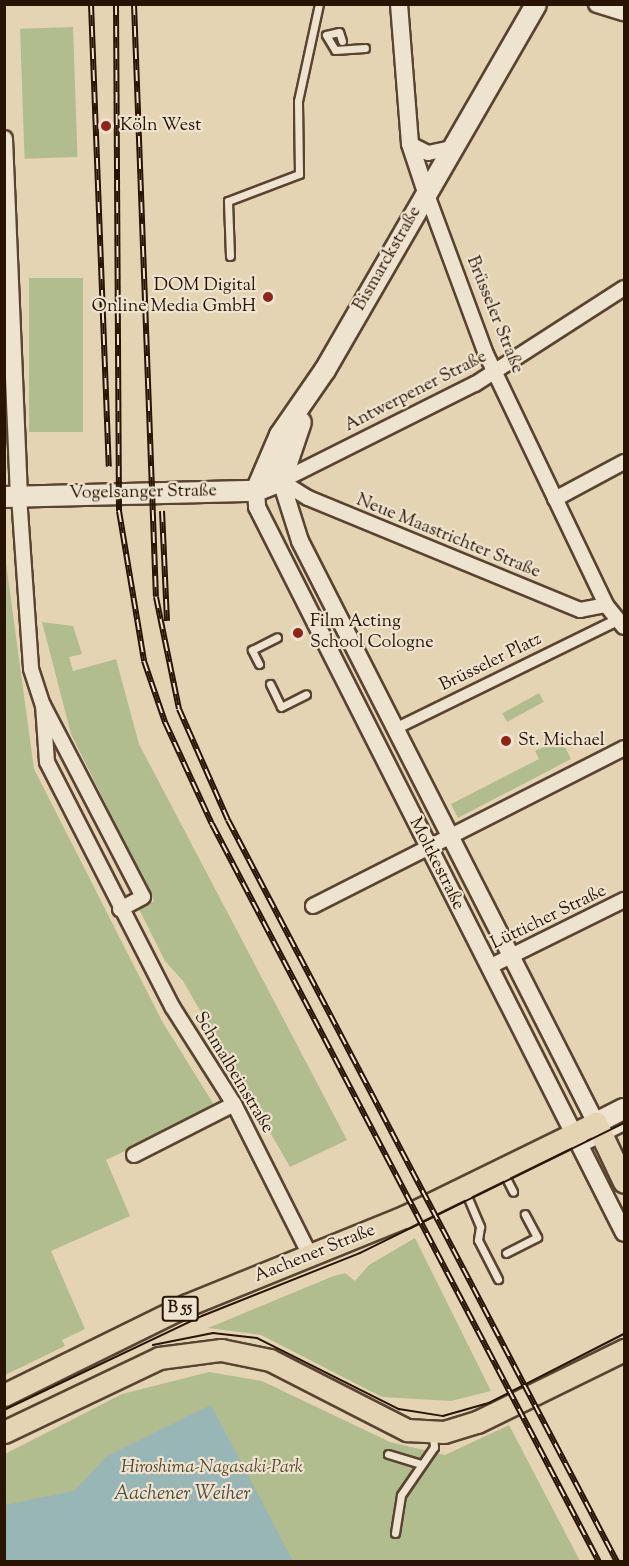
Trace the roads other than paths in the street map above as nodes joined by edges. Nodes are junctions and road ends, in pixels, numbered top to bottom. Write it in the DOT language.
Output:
graph roads {
  1 [pos="319,4"];
  2 [pos="399,4"];
  3 [pos="536,4"];
  4 [pos="597,4"];
  5 [pos="624,12"];
  6 [pos="342,41"];
  7 [pos="365,48"];
  8 [pos="4,139"];
  9 [pos="410,144"];
  10 [pos="451,148"];
  11 [pos="426,192"];
  12 [pos="230,256"];
  13 [pos="624,288"];
  14 [pos="325,370"];
  15 [pos="495,372"];
  16 [pos="624,462"];
  17 [pos="280,481"];
  18 [pos="256,491"];
  19 [pos="12,497"];
  20 [pos="555,499"];
  21 [pos="606,605"];
  22 [pos="620,624"];
  23 [pos="277,637"];
  24 [pos="259,664"];
  25 [pos="270,684"];
  26 [pos="306,694"];
  27 [pos="43,705"];
  28 [pos="397,728"];
  29 [pos="373,740"];
  30 [pos="624,748"];
  31 [pos="452,836"];
  32 [pos="428,848"];
  33 [pos="624,900"];
  34 [pos="314,906"];
  35 [pos="120,909"];
  36 [pos="512,955"];
  37 [pos="489,967"];
  38 [pos="234,1104"];
  39 [pos="624,1109"];
  40 [pos="624,1126"];
  41 [pos="599,1130"];
  42 [pos="575,1142"];
  43 [pos="134,1155"];
  44 [pos="502,1170"];
  45 [pos="624,1182"];
  46 [pos="464,1189"];
  47 [pos="513,1192"];
  48 [pos="525,1214"];
  49 [pos="624,1233"];
  50 [pos="506,1253"];
  51 [pos="310,1257"];
  52 [pos="498,1279"];
  53 [pos="624,1350"];
  54 [pos="4,1395"];
  55 [pos="4,1432"];
  56 [pos="433,1432"];
  57 [pos="388,1454"];
  58 [pos="420,1464"];
  59 [pos="395,1533"];
  1 -- 12 [label="lane"];
  2 -- 9 [label="street, Brüsseler Straße"];
  3 -- 10 [label="main road, Bismarckstraße"];
  4 -- 5 [label="street"];
  6 -- 7 [label="lane"];
  8 -- 19 [label="street"];
  9 -- 10 [label="street"];
  9 -- 11 [label="street, Brüsseler Straße"];
  10 -- 11 [label="main road, Bismarckstraße"];
  11 -- 14 [label="main road, Bismarckstraße"];
  11 -- 15 [label="street, Brüsseler Straße"];
  13 -- 15 [label="street, Antwerpener Straße"];
  14 -- 17 [label="main road, Bismarckstraße"];
  14 -- 18 [label="main road, Bismarckstraße"];
  15 -- 17 [label="street, Antwerpener Straße"];
  15 -- 20 [label="street, Brüsseler Straße"];
  16 -- 20 [label="street"];
  17 -- 18 [label="main road, Vogelsanger Straße"];
  17 -- 21 [label="street, Neue Maastrichter Straße"];
  17 -- 28 [label="street, Moltkestraße"];
  18 -- 19 [label="main road, Vogelsanger Straße"];
  18 -- 29 [label="street, Moltkestraße"];
  19 -- 27 [label="street, Schmalbeinstraße"];
  20 -- 21 [label="street, Brüsseler Straße"];
  21 -- 22 [label="street, Brüsseler Straße"];
  22 -- 28 [label="street, Brüsseler Platz"];
  23 -- 24 [label="lane"];
  25 -- 26 [label="lane"];
  27 -- 35 [label="street, Schmalbeinstraße"];
  27 -- 35 [label="street, Schmalbeinstraße"];
  28 -- 29 [label="street, Brüsseler Platz"];
  28 -- 31 [label="street, Moltkestraße"];
  29 -- 32 [label="street, Moltkestraße"];
  30 -- 31 [label="street"];
  31 -- 32 [label="street"];
  31 -- 36 [label="street, Moltkestraße"];
  32 -- 34 [label="street"];
  32 -- 37 [label="street, Moltkestraße"];
  33 -- 36 [label="street, Lütticher Straße"];
  35 -- 38 [label="street, Schmalbeinstraße"];
  36 -- 37 [label="street, Lütticher Straße"];
  36 -- 41 [label="street, Moltkestraße"];
  37 -- 42 [label="street, Moltkestraße"];
  38 -- 43 [label="street"];
  38 -- 51 [label="street, Schmalbeinstraße"];
  39 -- 41 [label="main road, Aachener Straße"];
  40 -- 41 [label="lane, Aachener Straße"];
  41 -- 42 [label="main road, Aachener Straße / B 55"];
  41 -- 45 [label="main road, Moltkestraße"];
  42 -- 44 [label="main road, Aachener Straße / B 55"];
  42 -- 49 [label="street, Moltkestraße"];
  44 -- 46 [label="main road, Aachener Straße / B 55"];
  44 -- 47 [label="lane"];
  46 -- 51 [label="main road, Aachener Straße / B 55"];
  46 -- 52 [label="lane"];
  48 -- 50 [label="lane"];
  51 -- 54 [label="main road, Aachener Straße / B 55"];
  53 -- 56 [label="main road"];
  55 -- 56 [label="main road"];
  56 -- 58 [label="lane"];
  57 -- 58 [label="lane"];
  58 -- 59 [label="lane"];
}
